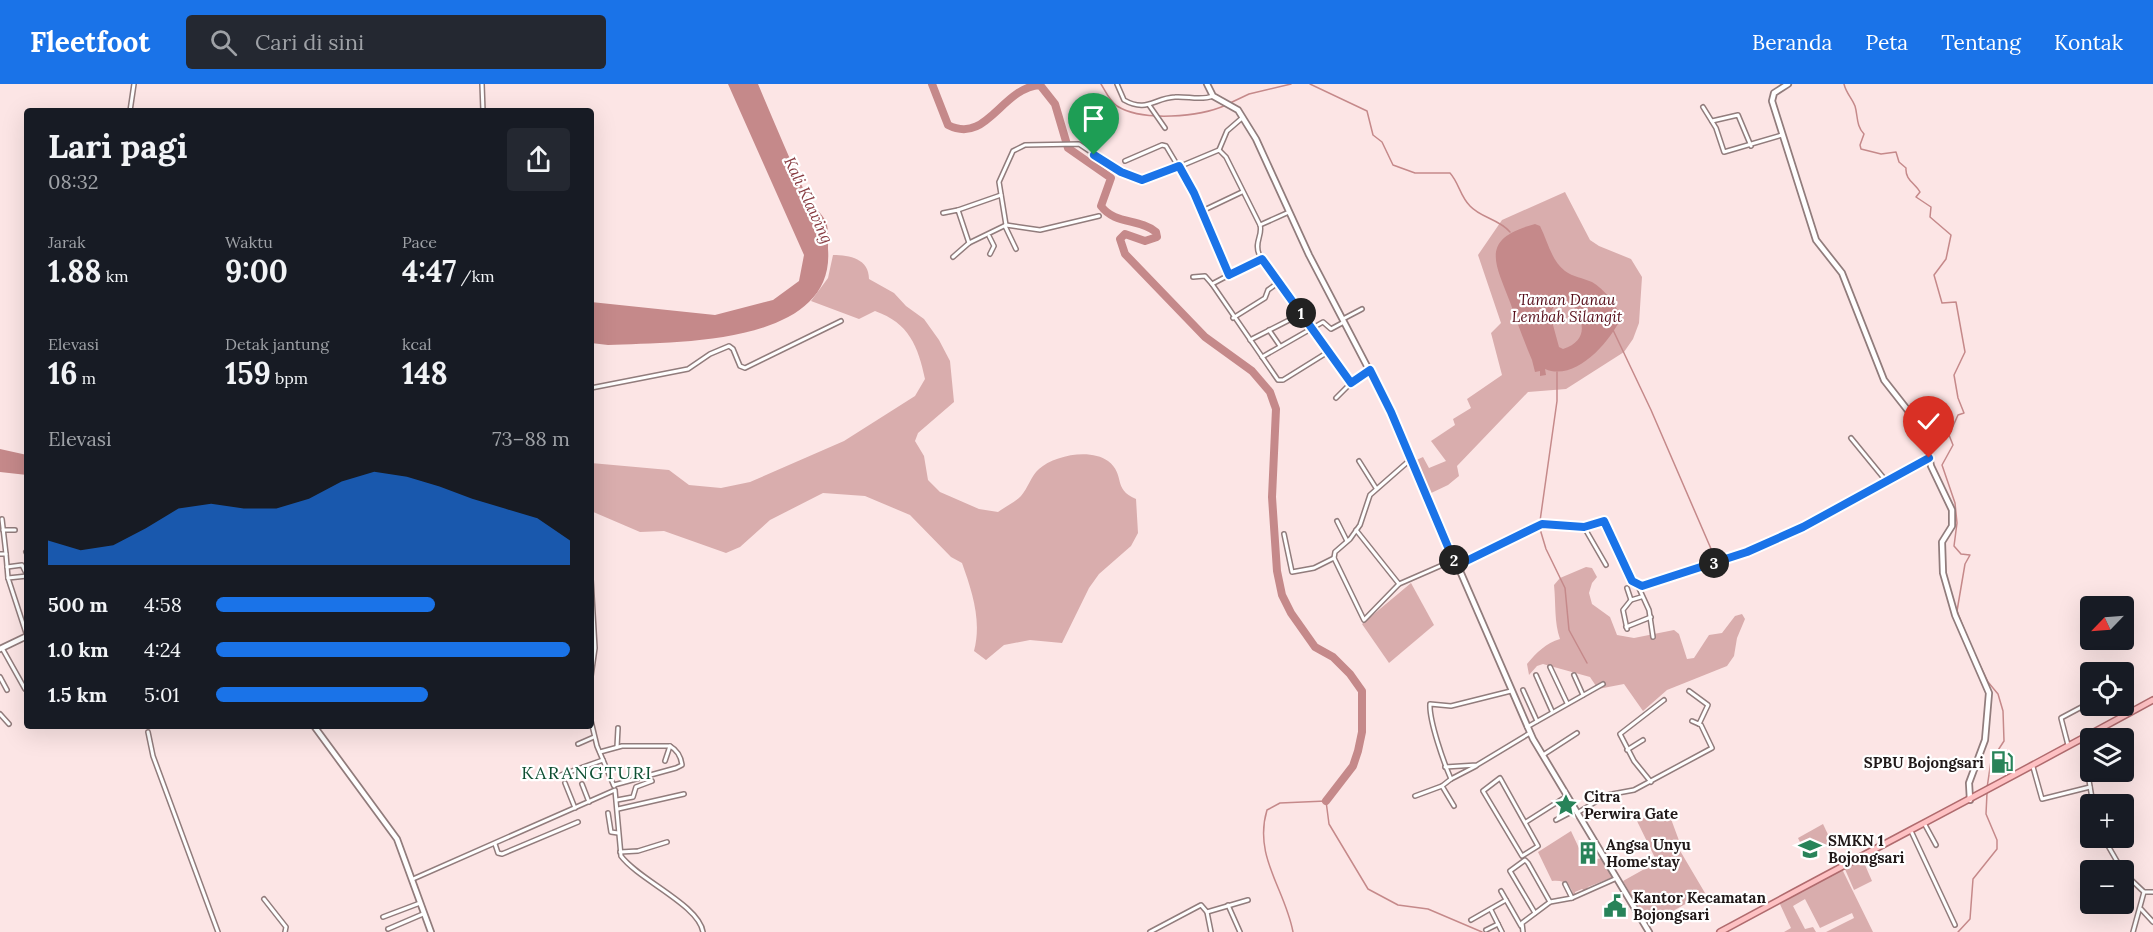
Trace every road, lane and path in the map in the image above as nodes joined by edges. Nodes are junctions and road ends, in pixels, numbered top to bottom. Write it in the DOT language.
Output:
graph roads {
  1 [pos="134,84"];
  2 [pos="482,84"];
  3 [pos="1117,84"];
  4 [pos="1207,84"];
  5 [pos="1788,84"];
  6 [pos="1213,96"];
  7 [pos="1149,105"];
  8 [pos="1703,107"];
  9 [pos="130,108"];
  10 [pos="483,108"];
  11 [pos="1244,117"];
  12 [pos="1711,121"];
  13 [pos="1165,128"];
  14 [pos="1782,135"];
  15 [pos="1751,146"];
  16 [pos="1219,150"];
  17 [pos="1125,161"];
  18 [pos="1179,166"];
  19 [pos="1243,192"];
  20 [pos="1001,195"];
  21 [pos="958,210"];
  22 [pos="1200,212"];
  23 [pos="1289,212"];
  24 [pos="943,213"];
  25 [pos="1099,216"];
  26 [pos="1006,225"];
  27 [pos="1260,225"];
  28 [pos="988,236"];
  29 [pos="969,243"];
  30 [pos="1016,249"];
  31 [pos="990,254"];
  32 [pos="953,258"];
  33 [pos="1262,259"];
  34 [pos="1229,275"];
  35 [pos="1193,277"];
  36 [pos="1279,282"];
  37 [pos="1212,284"];
  38 [pos="1362,309"];
  39 [pos="1302,314"];
  40 [pos="1233,318"];
  41 [pos="841,321"];
  42 [pos="1344,321"];
  43 [pos="1312,328"];
  44 [pos="1269,329"];
  45 [pos="1250,340"];
  46 [pos="1280,346"];
  47 [pos="1328,352"];
  48 [pos="1261,357"];
  49 [pos="1370,370"];
  50 [pos="1351,383"];
  51 [pos="594,387"];
  52 [pos="1336,398"];
  53 [pos="1851,438"];
  54 [pos="1929,458"];
  55 [pos="1411,459"];
  56 [pos="1359,461"];
  57 [pos="1887,482"];
  58 [pos="1376,488"];
  59 [pos="2,519"];
  60 [pos="1337,521"];
  61 [pos="1584,527"];
  62 [pos="1941,529"];
  63 [pos="3,530"];
  64 [pos="15,530"];
  65 [pos="1356,530"];
  66 [pos="1284,534"];
  67 [pos="1945,534"];
  68 [pos="1347,541"];
  69 [pos="0,554"];
  70 [pos="6,554"];
  71 [pos="1334,558"];
  72 [pos="1455,563"];
  73 [pos="22,565"];
  74 [pos="1606,565"];
  75 [pos="7,567"];
  76 [pos="24,569"];
  77 [pos="24,575"];
  78 [pos="8,578"];
  79 [pos="1400,584"];
  80 [pos="1638,586"];
  81 [pos="1627,588"];
  82 [pos="1642,596"];
  83 [pos="1631,600"];
  84 [pos="1651,617"];
  85 [pos="24,627"];
  86 [pos="594,631"];
  87 [pos="24,637"];
  88 [pos="1653,637"];
  89 [pos="1,648"];
  90 [pos="594,655"];
  91 [pos="1550,667"];
  92 [pos="1536,675"];
  93 [pos="1574,675"];
  94 [pos="0,677"];
  95 [pos="1603,684"];
  96 [pos="24,687"];
  97 [pos="7,690"];
  98 [pos="1523,690"];
  99 [pos="1511,691"];
  100 [pos="1689,691"];
  101 [pos="1583,695"];
  102 [pos="1664,700"];
  103 [pos="2153,700"];
  104 [pos="1567,704"];
  105 [pos="2080,708"];
  106 [pos="1552,712"];
  107 [pos="0,714"];
  108 [pos="1537,721"];
  109 [pos="1692,721"];
  110 [pos="9,724"];
  111 [pos="1699,724"];
  112 [pos="1527,727"];
  113 [pos="618,728"];
  114 [pos="2102,728"];
  115 [pos="316,729"];
  116 [pos="592,729"];
  117 [pos="148,732"];
  118 [pos="1530,733"];
  119 [pos="1577,733"];
  120 [pos="594,737"];
  121 [pos="1643,740"];
  122 [pos="2080,740"];
  123 [pos="578,744"];
  124 [pos="670,746"];
  125 [pos="617,747"];
  126 [pos="2068,747"];
  127 [pos="1627,750"];
  128 [pos="600,752"];
  129 [pos="1542,755"];
  130 [pos="603,760"];
  131 [pos="665,761"];
  132 [pos="1477,765"];
  133 [pos="2033,766"];
  134 [pos="1445,767"];
  135 [pos="558,776"];
  136 [pos="1451,779"];
  137 [pos="652,781"];
  138 [pos="1651,782"];
  139 [pos="2089,782"];
  140 [pos="566,783"];
  141 [pos="582,784"];
  142 [pos="1442,786"];
  143 [pos="2090,787"];
  144 [pos="614,788"];
  145 [pos="684,794"];
  146 [pos="2091,794"];
  147 [pos="1415,796"];
  148 [pos="1567,796"];
  149 [pos="617,800"];
  150 [pos="1970,800"];
  151 [pos="589,802"];
  152 [pos="1454,806"];
  153 [pos="575,808"];
  154 [pos="618,809"];
  155 [pos="1576,811"];
  156 [pos="608,813"];
  157 [pos="1556,820"];
  158 [pos="578,822"];
  159 [pos="1526,822"];
  160 [pos="1924,823"];
  161 [pos="1910,830"];
  162 [pos="618,833"];
  163 [pos="667,842"];
  164 [pos="495,843"];
  165 [pos="1936,845"];
  166 [pos="620,852"];
  167 [pos="1617,878"];
  168 [pos="413,879"];
  169 [pos="2134,882"];
  170 [pos="1565,884"];
  171 [pos="1501,891"];
  172 [pos="2144,892"];
  173 [pos="2153,892"];
  174 [pos="1572,898"];
  175 [pos="264,899"];
  176 [pos="1248,900"];
  177 [pos="1506,900"];
  178 [pos="422,902"];
  179 [pos="1550,902"];
  180 [pos="1228,905"];
  181 [pos="2141,909"];
  182 [pos="1491,910"];
  183 [pos="1207,912"];
  184 [pos="425,913"];
  185 [pos="1535,913"];
  186 [pos="383,917"];
  187 [pos="1471,920"];
  188 [pos="2153,922"];
  189 [pos="1498,924"];
  190 [pos="1955,925"];
  191 [pos="388,929"];
  192 [pos="1486,930"];
  193 [pos="1524,931"];
  194 [pos="218,932"];
  195 [pos="285,932"];
  196 [pos="431,932"];
  197 [pos="704,932"];
  198 [pos="1150,932"];
  199 [pos="1211,932"];
  200 [pos="1240,932"];
  201 [pos="1502,932"];
  202 [pos="1649,932"];
  203 [pos="1720,932"];
  204 [pos="2133,932"];
  1 -- 9 [label="street"];
  2 -- 10 [label="street"];
  3 -- 7 [label="street"];
  4 -- 6 [label="street"];
  5 -- 14 [label="street"];
  6 -- 7 [label="street"];
  6 -- 11 [label="street"];
  7 -- 13 [label="street"];
  8 -- 12 [label="street"];
  11 -- 16 [label="street"];
  11 -- 23 [label="street"];
  12 -- 15 [label="street"];
  12 -- 15 [label="street"];
  14 -- 15 [label="street"];
  14 -- 54 [label="street"];
  16 -- 18 [label="street"];
  16 -- 19 [label="street"];
  17 -- 18 [label="street"];
  18 -- 20 [label="street"];
  18 -- 22 [label="street"];
  19 -- 22 [label="street"];
  19 -- 27 [label="street"];
  20 -- 21 [label="street"];
  20 -- 26 [label="street"];
  21 -- 24 [label="street"];
  21 -- 29 [label="street"];
  22 -- 34 [label="street"];
  23 -- 27 [label="street"];
  23 -- 42 [label="street"];
  25 -- 26 [label="street"];
  26 -- 28 [label="street"];
  26 -- 30 [label="street"];
  27 -- 33 [label="street"];
  28 -- 29 [label="street"];
  28 -- 31 [label="street"];
  29 -- 32 [label="street"];
  33 -- 34 [label="street"];
  33 -- 36 [label="street"];
  34 -- 37 [label="street"];
  35 -- 37 [label="street"];
  36 -- 39 [label="street"];
  36 -- 40 [label="street"];
  37 -- 40 [label="street"];
  38 -- 42 [label="street"];
  39 -- 43 [label="street"];
  39 -- 44 [label="street"];
  40 -- 45 [label="street"];
  41 -- 51 [label="street"];
  42 -- 43 [label="street"];
  42 -- 49 [label="street"];
  43 -- 46 [label="street"];
  43 -- 47 [label="street"];
  44 -- 45 [label="street"];
  44 -- 46 [label="street"];
  45 -- 48 [label="street"];
  46 -- 48 [label="street"];
  47 -- 48 [label="street"];
  47 -- 50 [label="street"];
  49 -- 50 [label="street"];
  49 -- 55 [label="street"];
  50 -- 52 [label="street"];
  53 -- 57 [label="street"];
  54 -- 57 [label="street"];
  54 -- 67 [label="street"];
  55 -- 58 [label="street"];
  55 -- 72 [label="street"];
  56 -- 58 [label="street"];
  57 -- 80 [label="street"];
  58 -- 65 [label="street"];
  59 -- 63 [label="street"];
  60 -- 68 [label="street"];
  61 -- 72 [label="street"];
  61 -- 74 [label="street"];
  61 -- 80 [label="street"];
  62 -- 67 [label="street"];
  63 -- 64 [label="street"];
  63 -- 70 [label="street"];
  65 -- 68 [label="street"];
  65 -- 79 [label="street"];
  66 -- 71 [label="street"];
  67 -- 150 [label="street"];
  68 -- 71 [label="street"];
  69 -- 70 [label="street"];
  70 -- 75 [label="street"];
  71 -- 79 [label="street"];
  72 -- 79 [label="street"];
  72 -- 99 [label="street"];
  73 -- 75 [label="street"];
  73 -- 76 [label="street"];
  75 -- 78 [label="street"];
  77 -- 78 [label="street"];
  78 -- 85 [label="street"];
  80 -- 82 [label="street"];
  81 -- 83 [label="street"];
  82 -- 83 [label="street"];
  82 -- 84 [label="street"];
  83 -- 84 [label="street"];
  84 -- 88 [label="street"];
  86 -- 90 [label="street"];
  87 -- 89 [label="street"];
  89 -- 96 [label="street"];
  91 -- 104 [label="street"];
  92 -- 106 [label="street"];
  93 -- 101 [label="street"];
  94 -- 97 [label="street"];
  95 -- 101 [label="street"];
  98 -- 108 [label="street"];
  99 -- 112 [label="street"];
  99 -- 134 [label="street"];
  100 -- 111 [label="street"];
  101 -- 104 [label="street"];
  102 -- 127 [label="street"];
  103 -- 114 [label="main road"];
  104 -- 106 [label="street"];
  105 -- 126 [label="street"];
  106 -- 108 [label="street"];
  107 -- 110 [label="street"];
  108 -- 112 [label="street"];
  109 -- 111 [label="street"];
  111 -- 138 [label="street"];
  112 -- 118 [label="street"];
  113 -- 125 [label="street"];
  115 -- 168 [label="street"];
  116 -- 120 [label="street"];
  117 -- 194 [label="street"];
  118 -- 129 [label="street"];
  118 -- 132 [label="street"];
  119 -- 129 [label="street"];
  120 -- 123 [label="street"];
  120 -- 128 [label="street"];
  121 -- 127 [label="street"];
  122 -- 126 [label="main road"];
  124 -- 125 [label="street"];
  124 -- 131 [label="street"];
  124 -- 144 [label="street"];
  125 -- 128 [label="street"];
  126 -- 133 [label="main road"];
  127 -- 138 [label="street"];
  128 -- 130 [label="street"];
  129 -- 148 [label="street"];
  130 -- 135 [label="street"];
  130 -- 144 [label="street"];
  132 -- 134 [label="street"];
  132 -- 136 [label="street"];
  133 -- 143 [label="street"];
  133 -- 150 [label="main road"];
  134 -- 136 [label="street"];
  136 -- 142 [label="street"];
  137 -- 149 [label="street"];
  138 -- 155 [label="street"];
  139 -- 143 [label="street"];
  140 -- 153 [label="street"];
  141 -- 151 [label="street"];
  142 -- 147 [label="street"];
  142 -- 152 [label="street"];
  143 -- 146 [label="street"];
  144 -- 149 [label="street"];
  144 -- 151 [label="street"];
  145 -- 154 [label="street"];
  148 -- 155 [label="street"];
  148 -- 159 [label="street"];
  149 -- 154 [label="street"];
  150 -- 160 [label="main road"];
  151 -- 153 [label="street"];
  153 -- 164 [label="street"];
  154 -- 162 [label="street"];
  155 -- 157 [label="street"];
  155 -- 167 [label="street"];
  156 -- 162 [label="street"];
  158 -- 164 [label="street"];
  159 -- 159 [label="street"];
  160 -- 161 [label="main road"];
  160 -- 165 [label="street"];
  161 -- 190 [label="street"];
  161 -- 203 [label="main road"];
  162 -- 166 [label="street"];
  163 -- 166 [label="street"];
  164 -- 168 [label="street"];
  166 -- 197 [label="street"];
  167 -- 174 [label="street"];
  167 -- 202 [label="street"];
  168 -- 178 [label="street"];
  169 -- 172 [label="street"];
  170 -- 174 [label="street"];
  171 -- 177 [label="street"];
  172 -- 173 [label="street"];
  172 -- 181 [label="street"];
  174 -- 179 [label="street"];
  175 -- 195 [label="street"];
  176 -- 180 [label="street"];
  177 -- 182 [label="street"];
  177 -- 193 [label="street"];
  178 -- 184 [label="street"];
  178 -- 186 [label="street"];
  179 -- 185 [label="street"];
  179 -- 185 [label="street"];
  180 -- 183 [label="street"];
  180 -- 200 [label="street"];
  181 -- 188 [label="street"];
  181 -- 204 [label="street"];
  182 -- 187 [label="street"];
  182 -- 189 [label="street"];
  183 -- 198 [label="street"];
  183 -- 199 [label="street"];
  184 -- 191 [label="street"];
  184 -- 196 [label="street"];
  185 -- 193 [label="street"];
  189 -- 192 [label="street"];
  189 -- 201 [label="street"];
}
